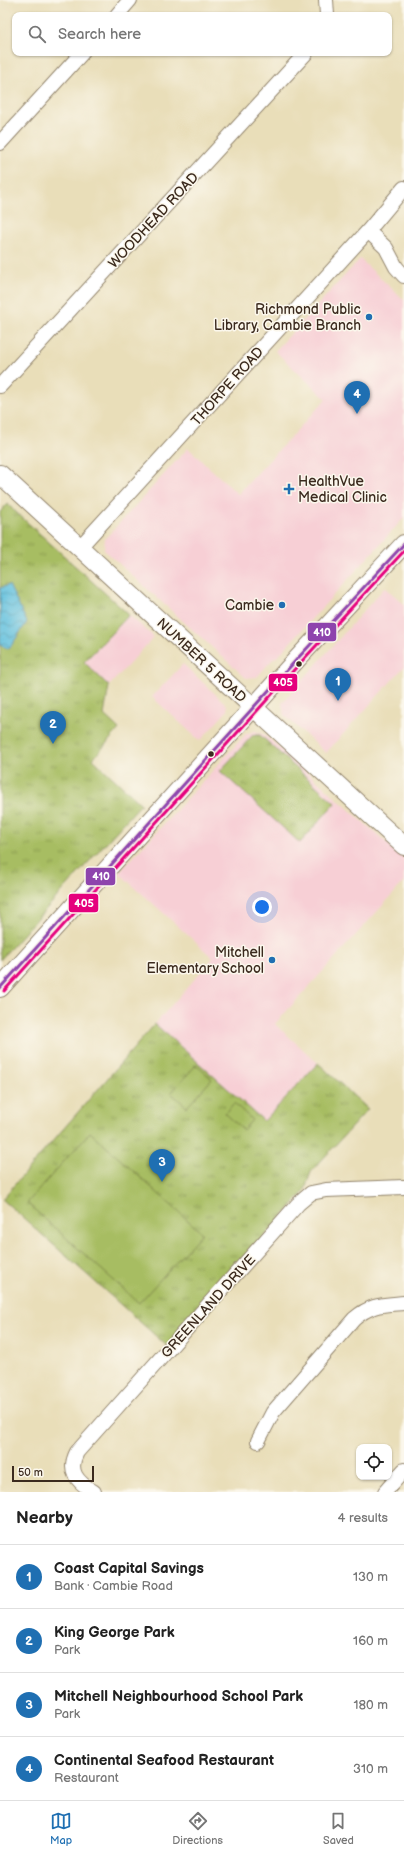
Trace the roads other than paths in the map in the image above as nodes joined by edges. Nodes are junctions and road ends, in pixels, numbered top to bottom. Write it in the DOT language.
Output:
graph roads {
  1 [pos="130,0"];
  2 [pos="326,0"];
  3 [pos="120,12"];
  4 [pos="327,12"];
  5 [pos="79,56"];
  6 [pos="303,56"];
  7 [pos="0,143"];
  8 [pos="404,188"];
  9 [pos="368,231"];
  10 [pos="404,276"];
  11 [pos="0,386"];
  12 [pos="0,474"];
  13 [pos="404,544"];
  14 [pos="80,547"];
  15 [pos="253,708"];
  16 [pos="404,846"];
  17 [pos="0,988"];
  18 [pos="404,1187"];
  19 [pos="404,1304"];
  20 [pos="258,1441"];
  21 [pos="404,1470"];
  22 [pos="94,1492"];
  23 [pos="385,1492"];
  1 -- 3 [label="street"];
  2 -- 4 [label="street"];
  5 -- 7 [label="street"];
  6 -- 11 [label="street, WOODHEAD ROAD"];
  8 -- 9 [label="street, THORPE ROAD"];
  9 -- 10 [label="street"];
  9 -- 14 [label="street, THORPE ROAD"];
  12 -- 14 [label="main road, NUMBER 5 ROAD"];
  13 -- 15 [label="main road"];
  14 -- 15 [label="main road, NUMBER 5 ROAD"];
  15 -- 16 [label="main road, NUMBER 5 ROAD"];
  15 -- 17 [label="main road"];
  18 -- 22 [label="street, GREENLAND DRIVE"];
  19 -- 20 [label="street"];
  21 -- 23 [label="street"];
}
